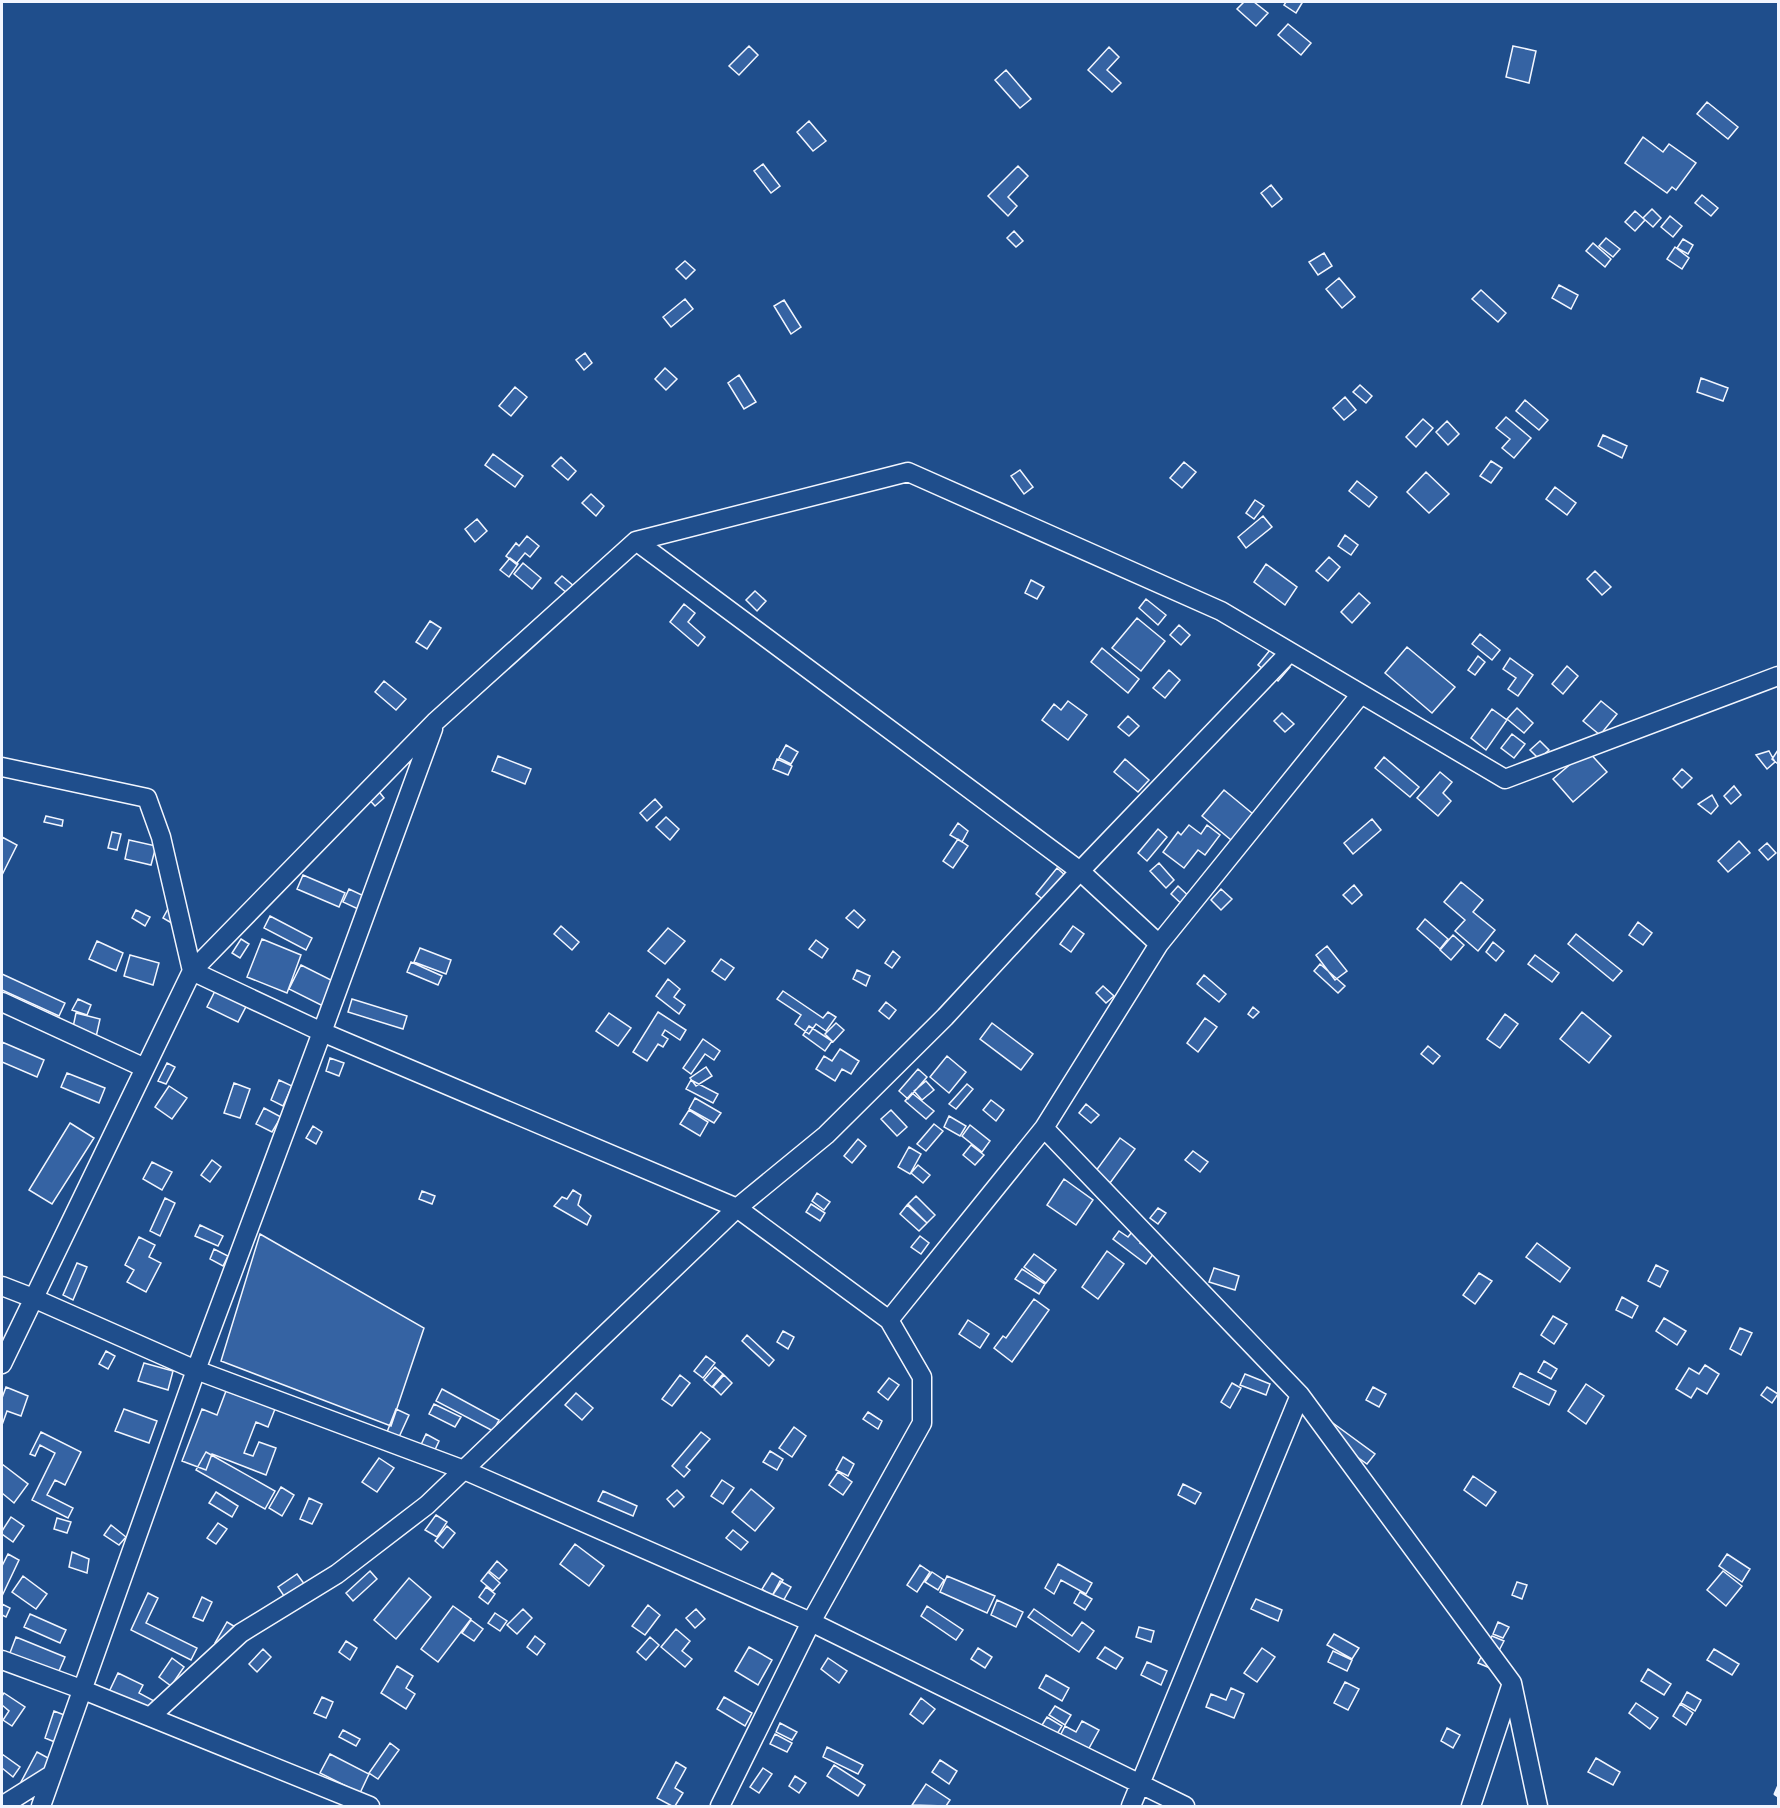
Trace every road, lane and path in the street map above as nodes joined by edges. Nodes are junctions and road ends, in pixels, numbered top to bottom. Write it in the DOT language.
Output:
graph roads {
  1 [pos="636,541"];
  2 [pos="1290,652"];
  3 [pos="1779,676"];
  4 [pos="1361,694"];
  5 [pos="435,722"];
  6 [pos="2,767"];
  7 [pos="1080,871"];
  8 [pos="1159,944"];
  9 [pos="192,971"];
  10 [pos="2,1002"];
  11 [pos="322,1032"];
  12 [pos="145,1068"];
  13 [pos="1044,1128"];
  14 [pos="737,1208"];
  15 [pos="2,1286"];
  16 [pos="33,1298"];
  17 [pos="889,1320"];
  18 [pos="2,1364"];
  19 [pos="196,1370"];
  20 [pos="1300,1395"];
  21 [pos="464,1470"];
  22 [pos="811,1622"];
  23 [pos="2,1660"];
  24 [pos="1512,1683"];
  25 [pos="81,1689"];
  26 [pos="150,1717"];
  27 [pos="51,1775"];
  28 [pos="1140,1785"];
  29 [pos="2,1806"];
  30 [pos="40,1806"];
  31 [pos="370,1806"];
  32 [pos="720,1806"];
  33 [pos="1131,1806"];
  34 [pos="1185,1806"];
  35 [pos="1471,1806"];
  36 [pos="1538,1806"];
  1 -- 2 [label="street"];
  1 -- 5 [label="street"];
  1 -- 7 [label="street"];
  2 -- 4 [label="street"];
  2 -- 7 [label="street"];
  3 -- 4 [label="street"];
  4 -- 8 [label="street"];
  5 -- 9 [label="street"];
  5 -- 11 [label="street"];
  6 -- 9 [label="street"];
  7 -- 8 [label="street"];
  7 -- 14 [label="street"];
  8 -- 13 [label="street"];
  9 -- 11 [label="street"];
  9 -- 12 [label="street"];
  10 -- 12 [label="street"];
  11 -- 14 [label="street"];
  11 -- 19 [label="street"];
  12 -- 16 [label="street"];
  13 -- 17 [label="street"];
  13 -- 20 [label="street"];
  14 -- 17 [label="street"];
  14 -- 21 [label="street"];
  15 -- 16 [label="street"];
  16 -- 18 [label="street"];
  16 -- 19 [label="street"];
  17 -- 22 [label="street"];
  19 -- 21 [label="street"];
  19 -- 25 [label="street"];
  20 -- 24 [label="street"];
  20 -- 28 [label="street"];
  21 -- 22 [label="street"];
  21 -- 26 [label="street"];
  22 -- 28 [label="street"];
  22 -- 32 [label="street"];
  23 -- 25 [label="street"];
  24 -- 35 [label="street"];
  24 -- 36 [label="street"];
  25 -- 26 [label="street"];
  25 -- 27 [label="street"];
  26 -- 31 [label="street"];
  27 -- 29 [label="street"];
  27 -- 30 [label="street"];
  28 -- 33 [label="street"];
  28 -- 34 [label="street"];
}
